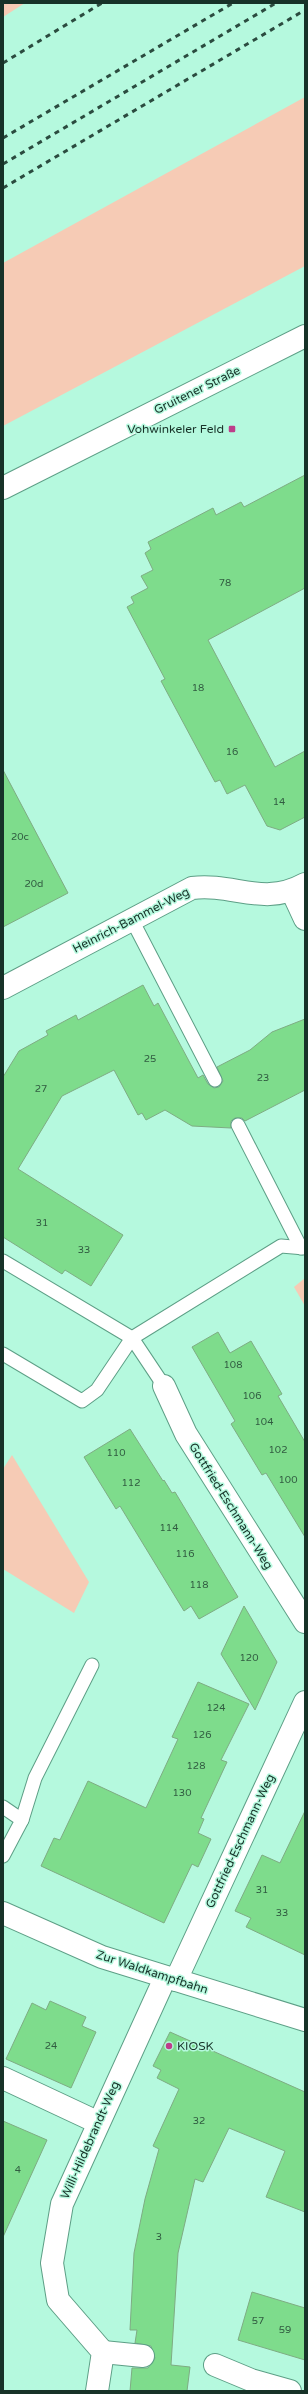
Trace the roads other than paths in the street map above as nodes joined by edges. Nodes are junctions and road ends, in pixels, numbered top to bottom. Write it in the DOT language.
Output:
graph roads {
  1 [pos="305,336"];
  2 [pos="3,488"];
  3 [pos="298,888"];
  4 [pos="131,918"];
  5 [pos="305,919"];
  6 [pos="3,988"];
  7 [pos="215,1080"];
  8 [pos="238,1125"];
  9 [pos="303,1248"];
  10 [pos="3,1261"];
  11 [pos="132,1338"];
  12 [pos="3,1354"];
  13 [pos="164,1386"];
  14 [pos="305,1622"];
  15 [pos="92,1665"];
  16 [pos="305,1702"];
  17 [pos="3,1807"];
  18 [pos="22,1820"];
  19 [pos="3,1856"];
  20 [pos="3,1914"];
  21 [pos="170,1979"];
  22 [pos="305,2020"];
  23 [pos="3,2078"];
  24 [pos="97,2122"];
  25 [pos="103,2352"];
  26 [pos="143,2356"];
  27 [pos="215,2365"];
  28 [pos="97,2391"];
  29 [pos="290,2391"];
  1 -- 2 [label="street, Gruitener Straße"];
  3 -- 4 [label="street, Heinrich-Bammel-Weg"];
  3 -- 5 [label="street, Heinrich-Bammel-Weg"];
  4 -- 6 [label="street, Heinrich-Bammel-Weg"];
  4 -- 7 [label="lane"];
  8 -- 9 [label="lane"];
  9 -- 11 [label="lane"];
  10 -- 11 [label="lane"];
  11 -- 12 [label="lane"];
  11 -- 13 [label="lane"];
  13 -- 14 [label="street, Gottfried-Eschmann-Weg"];
  15 -- 18 [label="lane"];
  16 -- 21 [label="street, Gottfried-Eschmann-Weg"];
  17 -- 18 [label="lane"];
  18 -- 19 [label="lane"];
  20 -- 21 [label="street, Zur Waldkampfbahn"];
  21 -- 22 [label="street, Zur Waldkampfbahn"];
  21 -- 24 [label="street, Willi-Hildebrandt-Weg"];
  23 -- 24 [label="street"];
  24 -- 25 [label="street, Willi-Hildebrandt-Weg"];
  25 -- 26 [label="street"];
  25 -- 28 [label="street"];
  27 -- 29 [label="street"];
}
